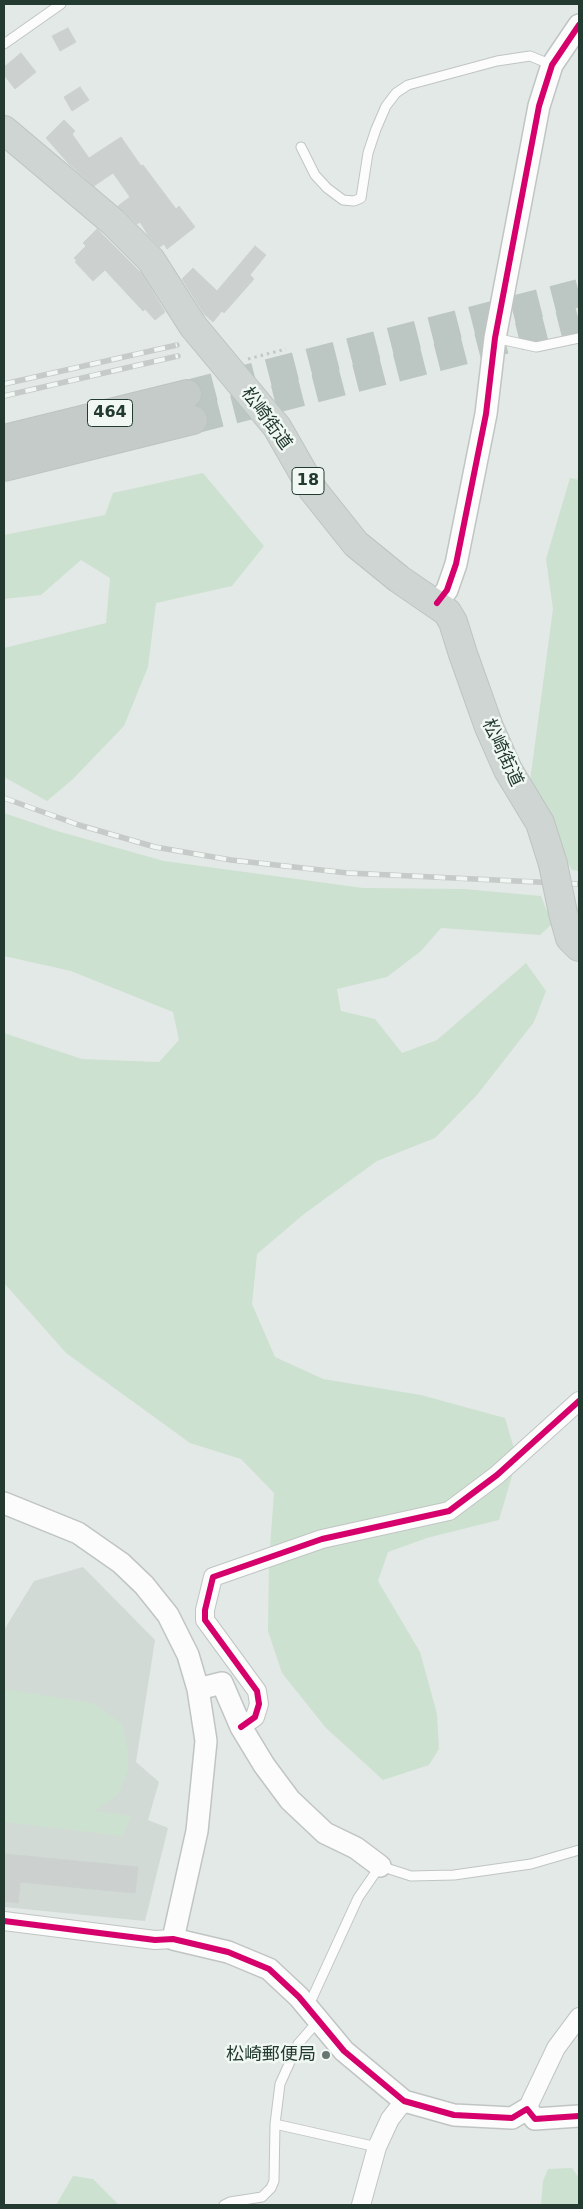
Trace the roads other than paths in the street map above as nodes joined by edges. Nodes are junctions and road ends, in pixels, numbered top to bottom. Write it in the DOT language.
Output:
graph roads {
  1 [pos="61,4"];
  2 [pos="579,25"];
  3 [pos="4,44"];
  4 [pos="552,65"];
  5 [pos="4,130"];
  6 [pos="301,147"];
  7 [pos="495,338"];
  8 [pos="579,338"];
  9 [pos="187,394"];
  10 [pos="193,420"];
  11 [pos="4,439"];
  12 [pos="4,467"];
  13 [pos="437,603"];
  14 [pos="579,947"];
  15 [pos="579,1401"];
  16 [pos="4,1503"];
  17 [pos="198,1689"];
  18 [pos="241,1727"];
  19 [pos="579,1850"];
  20 [pos="380,1866"];
  21 [pos="4,1921"];
  22 [pos="173,1939"];
  23 [pos="313,2014"];
  24 [pos="579,2017"];
  25 [pos="404,2101"];
  26 [pos="527,2109"];
  27 [pos="579,2116"];
  28 [pos="275,2124"];
  29 [pos="378,2147"];
  30 [pos="256,2202"];
  31 [pos="224,2205"];
  32 [pos="361,2205"];
  1 -- 3 [label="lane"];
  2 -- 4 [label="street"];
  4 -- 6 [label="lane"];
  4 -- 7 [label="street"];
  5 -- 13 [label="main road, 松崎街道 / 18"];
  7 -- 8 [label="lane"];
  7 -- 13 [label="street"];
  9 -- 11 [label="highway, 464"];
  10 -- 12 [label="highway, 464"];
  13 -- 14 [label="main road, 松崎街道 / 18, bridge"];
  15 -- 18 [label="street"];
  16 -- 17 [label="street"];
  17 -- 18 [label="street"];
  17 -- 22 [label="street"];
  18 -- 20 [label="street"];
  19 -- 20 [label="lane"];
  20 -- 23 [label="lane"];
  21 -- 22 [label="street"];
  22 -- 23 [label="street"];
  23 -- 25 [label="street"];
  23 -- 28 [label="lane"];
  24 -- 26 [label="street"];
  25 -- 26 [label="street"];
  25 -- 29 [label="street"];
  26 -- 27 [label="street"];
  28 -- 29 [label="lane"];
  28 -- 30 [label="lane"];
  29 -- 32 [label="street"];
  30 -- 31 [label="lane"];
}
